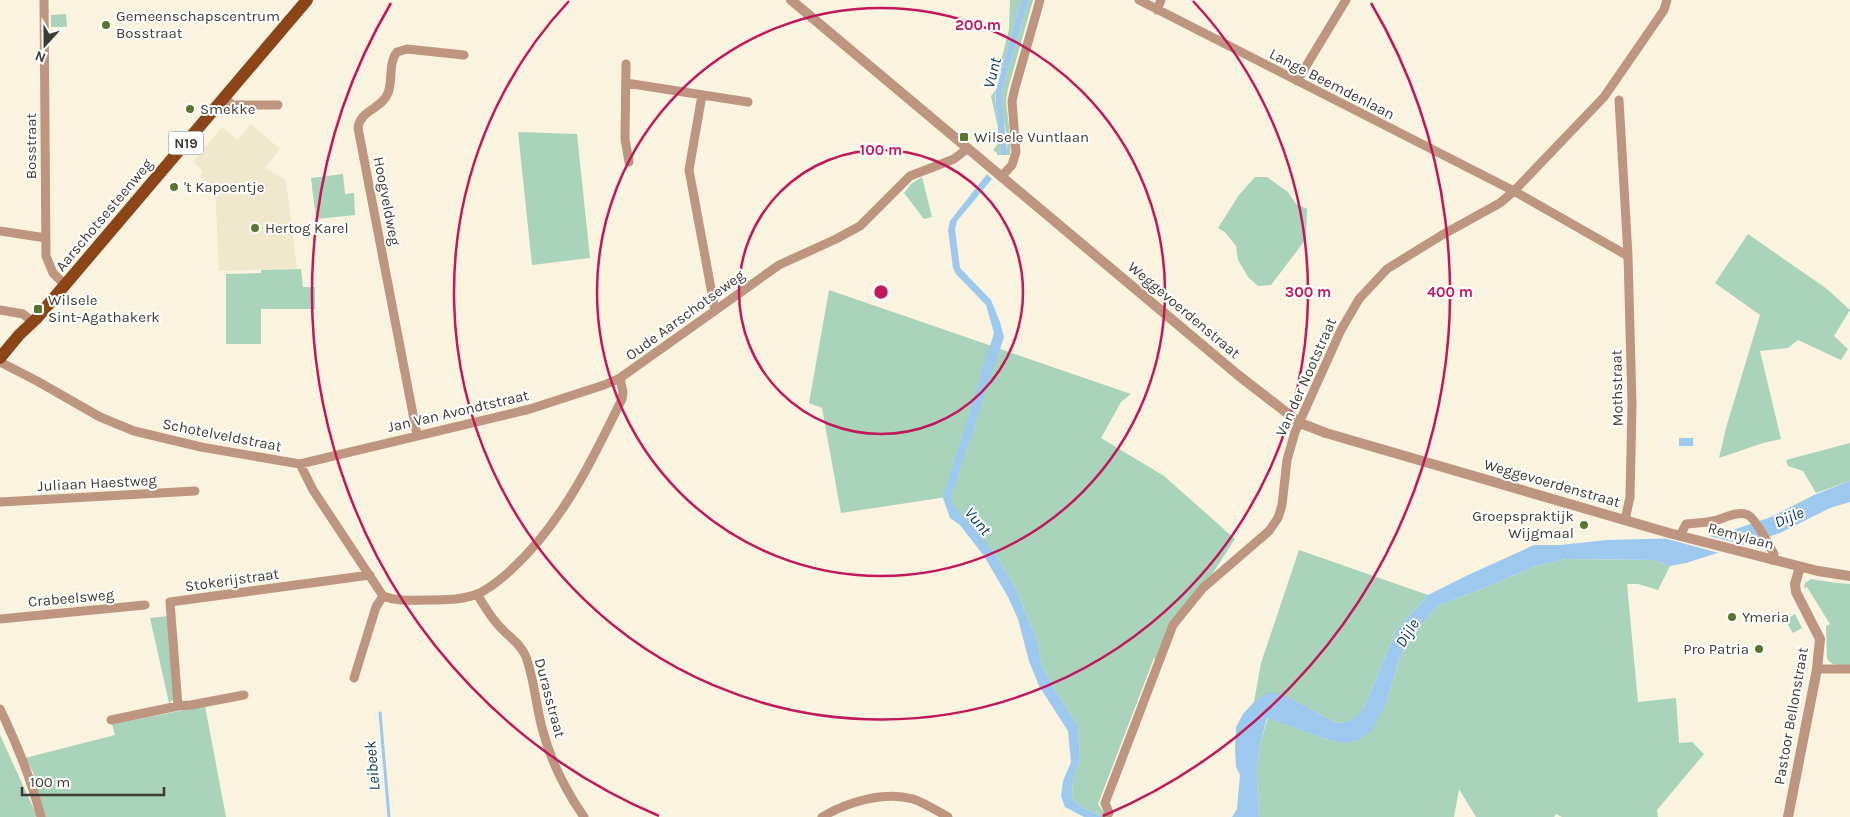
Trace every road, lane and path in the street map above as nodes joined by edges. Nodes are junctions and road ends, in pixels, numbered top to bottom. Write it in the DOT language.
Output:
graph roads {
  1 [pos="44,0"];
  2 [pos="307,0"];
  3 [pos="791,0"];
  4 [pos="1040,0"];
  5 [pos="1139,0"];
  6 [pos="1161,0"];
  7 [pos="1346,0"];
  8 [pos="1667,0"];
  9 [pos="1156,10"];
  10 [pos="464,55"];
  11 [pos="626,64"];
  12 [pos="1297,81"];
  13 [pos="626,83"];
  14 [pos="702,95"];
  15 [pos="224,99"];
  16 [pos="1618,100"];
  17 [pos="748,102"];
  18 [pos="278,105"];
  19 [pos="968,148"];
  20 [pos="629,162"];
  21 [pos="1000,176"];
  22 [pos="1514,191"];
  23 [pos="0,231"];
  24 [pos="46,238"];
  25 [pos="1628,256"];
  26 [pos="65,285"];
  27 [pos="0,310"];
  28 [pos="715,310"];
  29 [pos="33,322"];
  30 [pos="0,358"];
  31 [pos="0,362"];
  32 [pos="620,378"];
  33 [pos="1300,423"];
  34 [pos="418,435"];
  35 [pos="300,464"];
  36 [pos="196,491"];
  37 [pos="0,502"];
  38 [pos="1625,520"];
  39 [pos="1674,534"];
  40 [pos="1772,560"];
  41 [pos="1800,567"];
  42 [pos="370,575"];
  43 [pos="1850,576"];
  44 [pos="477,594"];
  45 [pos="383,596"];
  46 [pos="145,606"];
  47 [pos="0,619"];
  48 [pos="1817,669"];
  49 [pos="1850,669"];
  50 [pos="354,678"];
  51 [pos="244,695"];
  52 [pos="178,706"];
  53 [pos="0,709"];
  54 [pos="111,720"];
  55 [pos="1107,816"];
  56 [pos="41,817"];
  57 [pos="584,817"];
  58 [pos="822,817"];
  59 [pos="948,817"];
  60 [pos="1788,817"];
  1 -- 24 [label="street, Bosstraat"];
  2 -- 15 [label="main road, Aarschotsesteenweg / N19"];
  3 -- 19 [label="street, Weggevoerdenstraat"];
  4 -- 21 [label="street"];
  5 -- 9 [label="street, Lange Beemdenlaan"];
  6 -- 9 [label="street"];
  7 -- 12 [label="street"];
  8 -- 22 [label="street, Van der Nootstraat"];
  9 -- 12 [label="street, Lange Beemdenlaan"];
  10 -- 34 [label="street, Hoogveldweg"];
  11 -- 13 [label="street"];
  12 -- 22 [label="street, Lange Beemdenlaan"];
  13 -- 14 [label="street"];
  13 -- 20 [label="street"];
  14 -- 17 [label="street"];
  14 -- 28 [label="street"];
  15 -- 18 [label="street"];
  15 -- 26 [label="main road, Aarschotsesteenweg / N19"];
  16 -- 25 [label="street, Mothstraat"];
  19 -- 21 [label="street, Weggevoerdenstraat"];
  19 -- 28 [label="street, Oude Aarschotseweg"];
  21 -- 33 [label="street, Weggevoerdenstraat"];
  22 -- 25 [label="street"];
  22 -- 33 [label="street, Van der Nootstraat"];
  23 -- 24 [label="street"];
  24 -- 26 [label="street, Bosstraat"];
  25 -- 38 [label="street, Mothstraat"];
  26 -- 29 [label="main road, Aarschotsesteenweg / N19"];
  27 -- 29 [label="street"];
  28 -- 32 [label="street, Oude Aarschotseweg"];
  29 -- 30 [label="main road, Aarschotsesteenweg / N19"];
  31 -- 35 [label="street, Schotelveldstraat"];
  32 -- 34 [label="street, Jan Van Avondtstraat"];
  32 -- 44 [label="street, Oude Aarschotseweg"];
  33 -- 38 [label="street, Weggevoerdenstraat"];
  33 -- 55 [label="street, Van der Nootstraat"];
  34 -- 35 [label="street, Jan Van Avondtstraat"];
  35 -- 42 [label="street, Schotelveldstraat"];
  36 -- 37 [label="street, Juliaan Haestweg"];
  38 -- 39 [label="street, Remylaan"];
  39 -- 40 [label="street, Remylaan"];
  39 -- 40 [label="street"];
  40 -- 41 [label="street, Remylaan"];
  41 -- 43 [label="street, Remylaan"];
  41 -- 48 [label="street, Pastoor Bellonstraat"];
  42 -- 45 [label="street, Schotelveldstraat"];
  42 -- 52 [label="street, Stokerijstraat"];
  44 -- 45 [label="street, Oude Aarschotseweg"];
  44 -- 57 [label="street, Durasstraat"];
  45 -- 50 [label="street"];
  46 -- 47 [label="street, Crabeelsweg"];
  48 -- 49 [label="street"];
  48 -- 60 [label="street, Pastoor Bellonstraat"];
  51 -- 52 [label="street"];
  52 -- 54 [label="street"];
  53 -- 56 [label="street"];
  58 -- 59 [label="street"];
}
